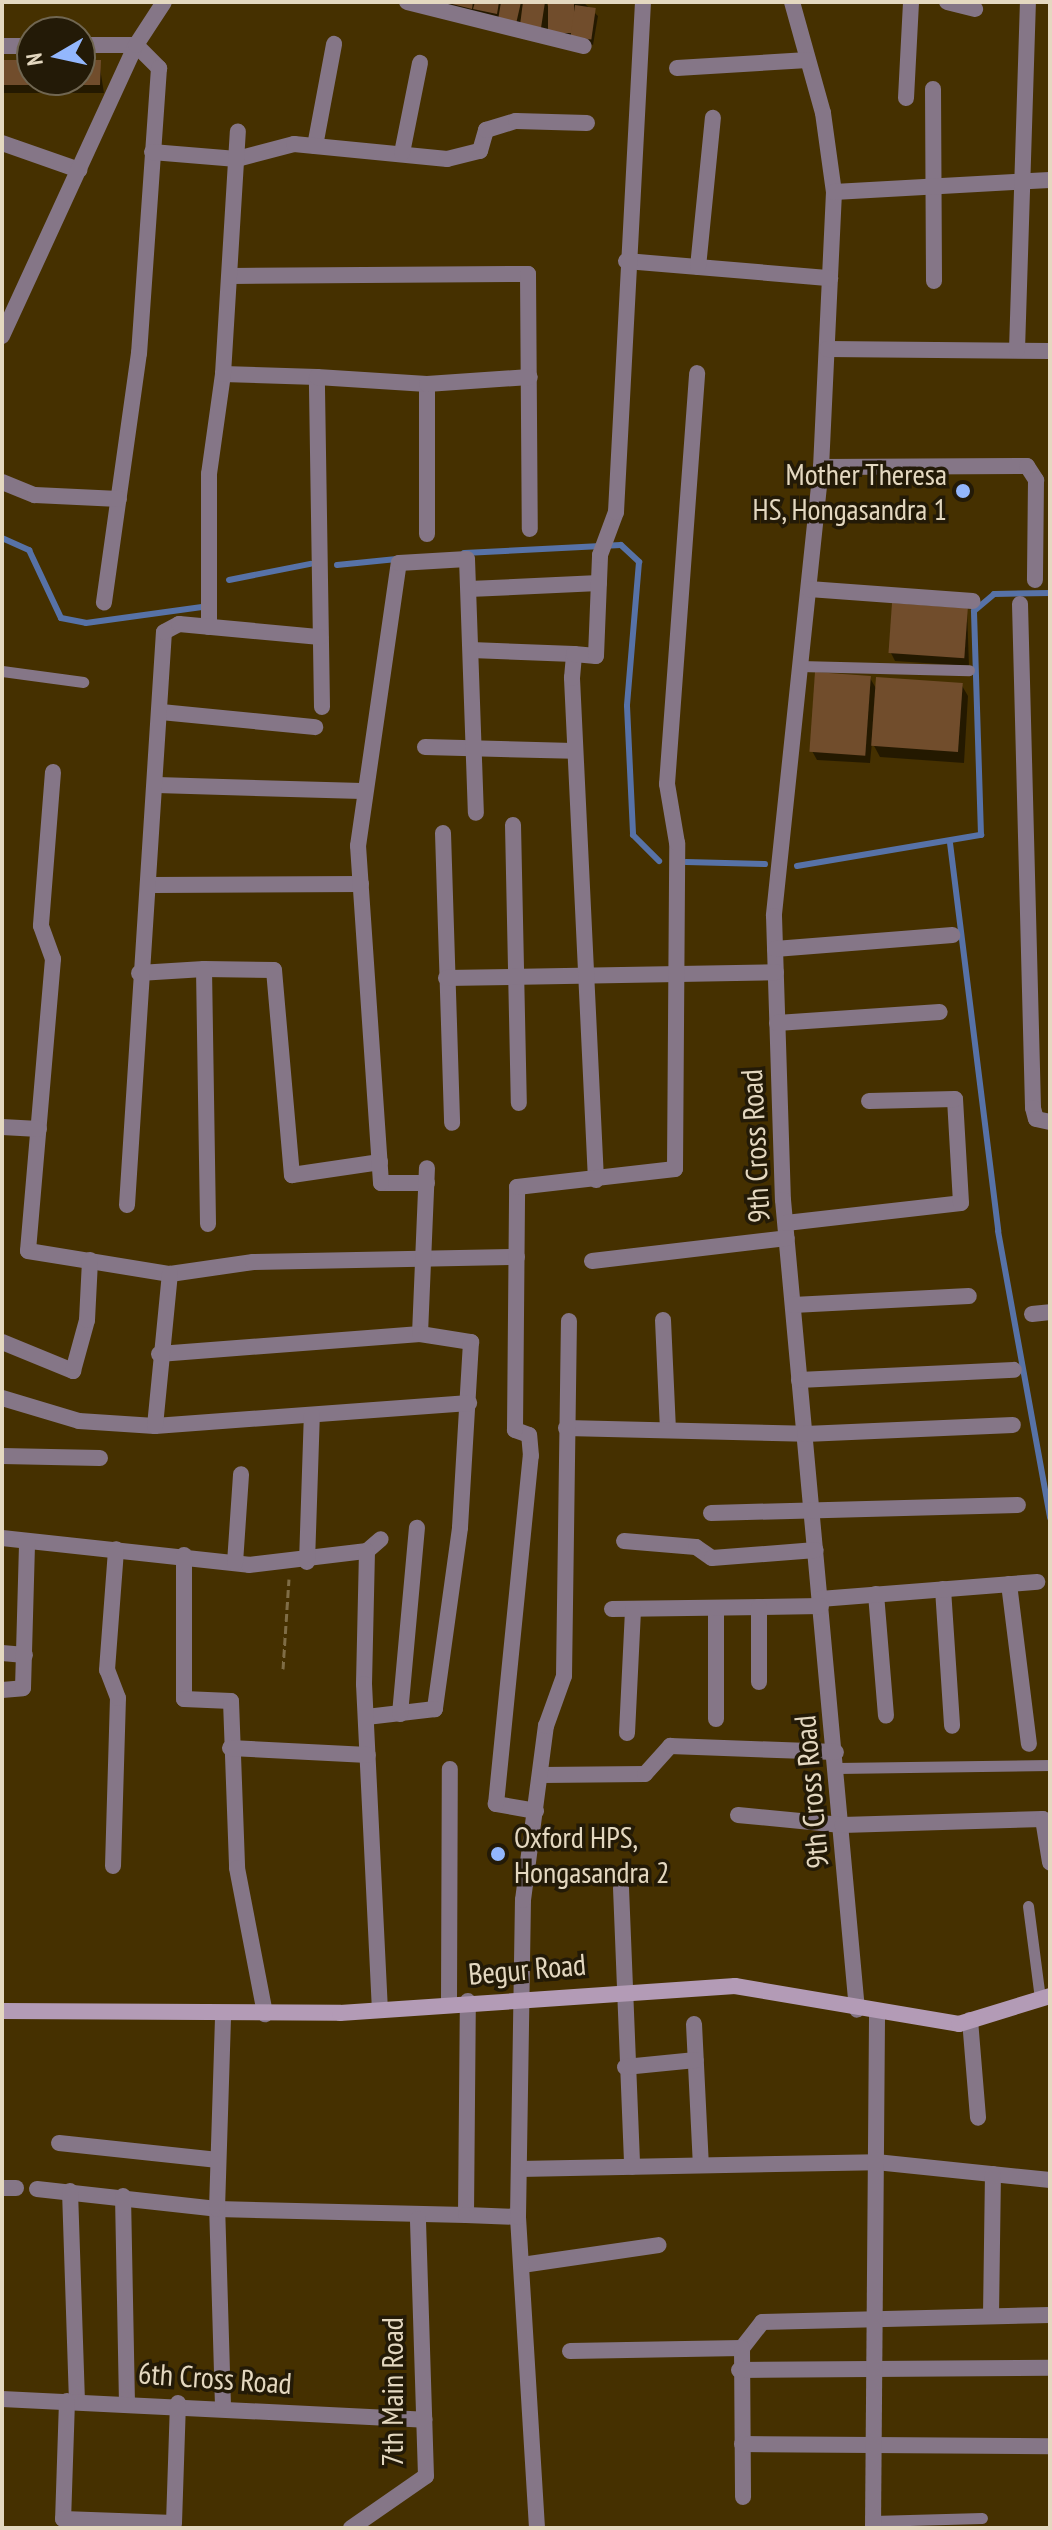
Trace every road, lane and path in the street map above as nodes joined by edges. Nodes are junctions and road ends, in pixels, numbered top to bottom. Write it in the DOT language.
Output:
graph roads {
  1 [pos="164,2"];
  2 [pos="407,2"];
  3 [pos="643,2"];
  4 [pos="792,2"];
  5 [pos="911,2"];
  6 [pos="947,2"];
  7 [pos="1028,2"];
  8 [pos="975,9"];
  9 [pos="334,44"];
  10 [pos="96,45"];
  11 [pos="136,45"];
  12 [pos="584,46"];
  13 [pos="808,60"];
  14 [pos="420,63"];
  15 [pos="677,68"];
  16 [pos="933,89"];
  17 [pos="906,98"];
  18 [pos="713,118"];
  19 [pos="587,123"];
  20 [pos="238,131"];
  21 [pos="2,143"];
  22 [pos="315,146"];
  23 [pos="152,152"];
  24 [pos="402,153"];
  25 [pos="237,159"];
  26 [pos="79,170"];
  27 [pos="1050,180"];
  28 [pos="1026,183"];
  29 [pos="934,187"];
  30 [pos="834,192"];
  31 [pos="626,261"];
  32 [pos="698,267"];
  33 [pos="231,276"];
  34 [pos="830,278"];
  35 [pos="934,281"];
  36 [pos="7,314"];
  37 [pos="2,336"];
  38 [pos="827,349"];
  39 [pos="1017,350"];
  40 [pos="1050,351"];
  41 [pos="697,373"];
  42 [pos="223,374"];
  43 [pos="317,377"];
  44 [pos="530,377"];
  45 [pos="427,384"];
  46 [pos="821,467"];
  47 [pos="2,482"];
  48 [pos="119,499"];
  49 [pos="530,529"];
  50 [pos="427,534"];
  51 [pos="1035,580"];
  52 [pos="599,583"];
  53 [pos="469,589"];
  54 [pos="809,589"];
  55 [pos="973,601"];
  56 [pos="104,603"];
  57 [pos="1020,604"];
  58 [pos="209,627"];
  59 [pos="320,637"];
  60 [pos="471,650"];
  61 [pos="574,654"];
  62 [pos="800,666"];
  63 [pos="969,670"];
  64 [pos="2,671"];
  65 [pos="83,682"];
  66 [pos="322,707"];
  67 [pos="161,712"];
  68 [pos="315,727"];
  69 [pos="425,747"];
  70 [pos="474,748"];
  71 [pos="573,751"];
  72 [pos="53,772"];
  73 [pos="157,785"];
  74 [pos="362,791"];
  75 [pos="476,813"];
  76 [pos="513,825"];
  77 [pos="443,833"];
  78 [pos="361,884"];
  79 [pos="153,885"];
  80 [pos="952,935"];
  81 [pos="775,949"];
  82 [pos="204,969"];
  83 [pos="671,969"];
  84 [pos="590,971"];
  85 [pos="776,972"];
  86 [pos="139,973"];
  87 [pos="516,976"];
  88 [pos="446,978"];
  89 [pos="940,1012"];
  90 [pos="777,1023"];
  91 [pos="869,1101"];
  92 [pos="519,1103"];
  93 [pos="1050,1122"];
  94 [pos="452,1123"];
  95 [pos="2,1127"];
  96 [pos="39,1129"];
  97 [pos="380,1162"];
  98 [pos="596,1180"];
  99 [pos="127,1205"];
  100 [pos="208,1224"];
  101 [pos="786,1230"];
  102 [pos="424,1255"];
  103 [pos="517,1257"];
  104 [pos="90,1260"];
  105 [pos="592,1261"];
  106 [pos="170,1274"];
  107 [pos="969,1296"];
  108 [pos="793,1305"];
  109 [pos="1050,1312"];
  110 [pos="1032,1314"];
  111 [pos="663,1320"];
  112 [pos="569,1321"];
  113 [pos="420,1334"];
  114 [pos="2,1342"];
  115 [pos="159,1354"];
  116 [pos="1014,1370"];
  117 [pos="799,1380"];
  118 [pos="2,1398"];
  119 [pos="469,1403"];
  120 [pos="312,1415"];
  121 [pos="1013,1425"];
  122 [pos="155,1426"];
  123 [pos="566,1428"];
  124 [pos="668,1430"];
  125 [pos="805,1434"];
  126 [pos="2,1456"];
  127 [pos="100,1458"];
  128 [pos="241,1474"];
  129 [pos="1018,1505"];
  130 [pos="711,1513"];
  131 [pos="813,1515"];
  132 [pos="417,1528"];
  133 [pos="2,1538"];
  134 [pos="381,1539"];
  135 [pos="624,1541"];
  136 [pos="27,1542"];
  137 [pos="116,1549"];
  138 [pos="816,1550"];
  139 [pos="367,1551"];
  140 [pos="184,1555"];
  141 [pos="235,1563"];
  142 [pos="299,1563"];
  143 [pos="1037,1582"];
  144 [pos="1009,1584"];
  145 [pos="943,1589"];
  146 [pos="876,1594"];
  147 [pos="820,1602"];
  148 [pos="759,1607"];
  149 [pos="716,1608"];
  150 [pos="612,1609"];
  151 [pos="633,1609"];
  152 [pos="2,1653"];
  153 [pos="25,1655"];
  154 [pos="283,1669"];
  155 [pos="759,1682"];
  156 [pos="2,1690"];
  157 [pos="400,1714"];
  158 [pos="886,1716"];
  159 [pos="366,1717"];
  160 [pos="716,1719"];
  161 [pos="952,1726"];
  162 [pos="627,1733"];
  163 [pos="1029,1744"];
  164 [pos="230,1748"];
  165 [pos="368,1755"];
  166 [pos="837,1760"];
  167 [pos="1050,1765"];
  168 [pos="450,1769"];
  169 [pos="542,1775"];
  170 [pos="536,1811"];
  171 [pos="738,1815"];
  172 [pos="842,1825"];
  173 [pos="1050,1862"];
  174 [pos="113,1866"];
  175 [pos="621,1888"];
  176 [pos="1028,1906"];
  177 [pos="620,1989"];
  178 [pos="523,1996"];
  179 [pos="1045,1998"];
  180 [pos="468,2001"];
  181 [pos="449,2003"];
  182 [pos="380,2009"];
  183 [pos="857,2010"];
  184 [pos="2,2011"];
  185 [pos="877,2013"];
  186 [pos="265,2014"];
  187 [pos="223,2015"];
  188 [pos="970,2020"];
  189 [pos="694,2024"];
  190 [pos="696,2060"];
  191 [pos="625,2067"];
  192 [pos="978,2118"];
  193 [pos="59,2143"];
  194 [pos="218,2160"];
  195 [pos="876,2162"];
  196 [pos="701,2165"];
  197 [pos="632,2167"];
  198 [pos="519,2169"];
  199 [pos="993,2174"];
  200 [pos="1050,2180"];
  201 [pos="37,2189"];
  202 [pos="70,2191"];
  203 [pos="123,2196"];
  204 [pos="217,2209"];
  205 [pos="466,2215"];
  206 [pos="518,2217"];
  207 [pos="418,2219"];
  208 [pos="659,2245"];
  209 [pos="522,2265"];
  210 [pos="875,2315"];
  211 [pos="991,2315"];
  212 [pos="1050,2315"];
  213 [pos="742,2348"];
  214 [pos="570,2351"];
  215 [pos="875,2365"];
  216 [pos="1050,2368"];
  217 [pos="739,2370"];
  218 [pos="2,2399"];
  219 [pos="127,2400"];
  220 [pos="72,2401"];
  221 [pos="178,2403"];
  222 [pos="223,2406"];
  223 [pos="424,2420"];
  224 [pos="875,2443"];
  225 [pos="742,2444"];
  226 [pos="1050,2446"];
  227 [pos="743,2497"];
  228 [pos="982,2518"];
  229 [pos="932,2524"];
  230 [pos="873,2525"];
  231 [pos="174,2526"];
  232 [pos="351,2528"];
  233 [pos="537,2528"];
  1 -- 11 [label="street"];
  2 -- 12 [label="street"];
  3 -- 31 [label="street"];
  4 -- 13 [label="street, 9th Cross Road"];
  5 -- 17 [label="street"];
  6 -- 8 [label="street"];
  7 -- 28 [label="street"];
  9 -- 22 [label="street"];
  10 -- 11 [label="street"];
  11 -- 23 [label="street"];
  11 -- 26 [label="street"];
  13 -- 15 [label="street"];
  13 -- 30 [label="street, 9th Cross Road"];
  14 -- 24 [label="street"];
  16 -- 29 [label="street"];
  18 -- 32 [label="street"];
  19 -- 24 [label="street"];
  20 -- 25 [label="street"];
  21 -- 26 [label="street"];
  22 -- 24 [label="street"];
  22 -- 25 [label="street"];
  23 -- 25 [label="street"];
  23 -- 48 [label="street"];
  25 -- 33 [label="street"];
  26 -- 36 [label="street"];
  27 -- 28 [label="street"];
  28 -- 29 [label="street"];
  28 -- 39 [label="street"];
  29 -- 30 [label="street"];
  29 -- 35 [label="street"];
  30 -- 34 [label="street, 9th Cross Road"];
  31 -- 32 [label="street"];
  31 -- 52 [label="street"];
  32 -- 34 [label="street"];
  33 -- 42 [label="street"];
  33 -- 44 [label="street"];
  34 -- 38 [label="street, 9th Cross Road"];
  36 -- 37 [label="street"];
  38 -- 39 [label="street"];
  38 -- 46 [label="street, 9th Cross Road"];
  39 -- 40 [label="street"];
  41 -- 83 [label="street"];
  42 -- 43 [label="street"];
  42 -- 58 [label="street"];
  43 -- 45 [label="street"];
  43 -- 59 [label="street"];
  44 -- 45 [label="street"];
  44 -- 49 [label="street"];
  45 -- 50 [label="street"];
  46 -- 51 [label="street"];
  46 -- 54 [label="street, 9th Cross Road"];
  47 -- 48 [label="street"];
  48 -- 56 [label="street"];
  52 -- 53 [label="street"];
  52 -- 61 [label="street"];
  53 -- 60 [label="street"];
  53 -- 74 [label="street"];
  54 -- 55 [label="street"];
  54 -- 62 [label="street, 9th Cross Road"];
  57 -- 93 [label="street"];
  58 -- 59 [label="street"];
  58 -- 67 [label="street"];
  59 -- 66 [label="street"];
  60 -- 61 [label="street"];
  60 -- 70 [label="street"];
  61 -- 71 [label="street"];
  62 -- 63 [label="lane"];
  62 -- 81 [label="street, 9th Cross Road"];
  64 -- 65 [label="lane"];
  67 -- 68 [label="street"];
  67 -- 73 [label="street"];
  69 -- 70 [label="street"];
  70 -- 71 [label="street"];
  70 -- 75 [label="street"];
  71 -- 84 [label="street"];
  72 -- 96 [label="street"];
  73 -- 74 [label="street"];
  73 -- 79 [label="street"];
  74 -- 78 [label="street"];
  76 -- 87 [label="street"];
  77 -- 88 [label="street"];
  78 -- 79 [label="street"];
  78 -- 97 [label="street"];
  79 -- 86 [label="street"];
  80 -- 81 [label="street"];
  81 -- 85 [label="street, 9th Cross Road"];
  82 -- 86 [label="street"];
  82 -- 97 [label="street"];
  82 -- 100 [label="street"];
  83 -- 84 [label="street"];
  83 -- 85 [label="street"];
  83 -- 98 [label="street"];
  84 -- 87 [label="street"];
  84 -- 98 [label="street"];
  85 -- 90 [label="street, 9th Cross Road"];
  86 -- 99 [label="street"];
  87 -- 88 [label="street"];
  87 -- 92 [label="street"];
  88 -- 94 [label="street"];
  89 -- 90 [label="street"];
  90 -- 101 [label="street, 9th Cross Road"];
  91 -- 101 [label="street"];
  95 -- 96 [label="street"];
  96 -- 104 [label="street"];
  97 -- 102 [label="street"];
  98 -- 103 [label="street"];
  101 -- 105 [label="street"];
  101 -- 108 [label="street, 9th Cross Road"];
  102 -- 103 [label="street"];
  102 -- 106 [label="street"];
  102 -- 113 [label="street"];
  103 -- 170 [label="street"];
  104 -- 106 [label="street"];
  104 -- 114 [label="street"];
  106 -- 115 [label="street"];
  107 -- 108 [label="street"];
  108 -- 117 [label="street, 9th Cross Road"];
  109 -- 110 [label="street"];
  111 -- 124 [label="street"];
  112 -- 123 [label="street"];
  113 -- 115 [label="street"];
  113 -- 119 [label="street"];
  115 -- 122 [label="street"];
  116 -- 117 [label="street"];
  117 -- 125 [label="street, 9th Cross Road"];
  118 -- 122 [label="street"];
  119 -- 120 [label="street"];
  119 -- 157 [label="street"];
  120 -- 122 [label="street"];
  120 -- 142 [label="street"];
  121 -- 125 [label="street"];
  123 -- 124 [label="street"];
  123 -- 169 [label="street"];
  124 -- 125 [label="street"];
  125 -- 131 [label="street, 9th Cross Road"];
  126 -- 127 [label="street"];
  128 -- 141 [label="street"];
  129 -- 131 [label="street"];
  130 -- 131 [label="street"];
  131 -- 138 [label="street, 9th Cross Road"];
  132 -- 157 [label="street"];
  133 -- 136 [label="street"];
  134 -- 139 [label="street"];
  135 -- 138 [label="street"];
  136 -- 137 [label="street"];
  136 -- 153 [label="street"];
  137 -- 140 [label="street"];
  137 -- 174 [label="street"];
  138 -- 147 [label="street, 9th Cross Road"];
  139 -- 142 [label="street"];
  139 -- 159 [label="street"];
  140 -- 141 [label="street"];
  140 -- 164 [label="street"];
  141 -- 142 [label="street"];
  142 -- 154 [label="path"];
  143 -- 144 [label="street"];
  144 -- 145 [label="street"];
  144 -- 163 [label="street"];
  145 -- 146 [label="street"];
  145 -- 161 [label="street"];
  146 -- 147 [label="street"];
  146 -- 158 [label="street"];
  147 -- 148 [label="street"];
  147 -- 166 [label="street, 9th Cross Road"];
  148 -- 149 [label="street"];
  148 -- 155 [label="street"];
  149 -- 151 [label="street"];
  149 -- 160 [label="street"];
  150 -- 151 [label="street"];
  151 -- 162 [label="street"];
  152 -- 153 [label="street"];
  153 -- 156 [label="street"];
  157 -- 159 [label="street"];
  159 -- 165 [label="street"];
  164 -- 165 [label="street"];
  164 -- 186 [label="street"];
  165 -- 182 [label="street"];
  166 -- 167 [label="lane"];
  166 -- 169 [label="street"];
  166 -- 172 [label="street, 9th Cross Road"];
  168 -- 181 [label="street"];
  169 -- 170 [label="street"];
  170 -- 178 [label="street"];
  171 -- 172 [label="street"];
  172 -- 173 [label="street"];
  172 -- 183 [label="street, 9th Cross Road"];
  175 -- 177 [label="street"];
  176 -- 179 [label="lane"];
  177 -- 178 [label="main road, Begur Road"];
  177 -- 183 [label="main road, Begur Road"];
  177 -- 191 [label="street"];
  178 -- 180 [label="main road, Begur Road"];
  178 -- 198 [label="street"];
  179 -- 188 [label="main road, Begur Road"];
  180 -- 181 [label="main road, Begur Road"];
  180 -- 205 [label="street"];
  181 -- 182 [label="main road, Begur Road"];
  182 -- 186 [label="main road, Begur Road"];
  183 -- 185 [label="main road, Begur Road"];
  184 -- 187 [label="main road, Begur Road"];
  185 -- 188 [label="main road, Begur Road"];
  185 -- 195 [label="street"];
  186 -- 187 [label="main road, Begur Road"];
  187 -- 194 [label="street"];
  188 -- 192 [label="street"];
  189 -- 190 [label="street"];
  190 -- 191 [label="street"];
  190 -- 196 [label="street"];
  191 -- 197 [label="street"];
  193 -- 194 [label="street"];
  194 -- 204 [label="street"];
  195 -- 196 [label="street"];
  195 -- 199 [label="street"];
  195 -- 210 [label="street"];
  196 -- 197 [label="street"];
  197 -- 198 [label="street"];
  198 -- 206 [label="street"];
  199 -- 200 [label="street"];
  199 -- 211 [label="street"];
  201 -- 202 [label="street"];
  202 -- 203 [label="street"];
  202 -- 220 [label="street"];
  203 -- 204 [label="street"];
  203 -- 219 [label="street"];
  204 -- 207 [label="street"];
  204 -- 222 [label="street"];
  205 -- 206 [label="street"];
  205 -- 207 [label="street"];
  206 -- 209 [label="street"];
  207 -- 223 [label="street, 7th Main Road"];
  208 -- 209 [label="street"];
  209 -- 233 [label="street"];
  210 -- 211 [label="street"];
  210 -- 213 [label="street"];
  210 -- 215 [label="street"];
  211 -- 212 [label="street"];
  213 -- 214 [label="street"];
  213 -- 217 [label="street"];
  215 -- 216 [label="street"];
  215 -- 217 [label="street"];
  215 -- 224 [label="street"];
  217 -- 225 [label="street"];
  218 -- 220 [label="street, 6th Cross Road"];
  219 -- 220 [label="street, 6th Cross Road"];
  219 -- 221 [label="street, 6th Cross Road"];
  220 -- 231 [label="street"];
  221 -- 222 [label="street, 6th Cross Road"];
  221 -- 231 [label="street"];
  222 -- 223 [label="street, 6th Cross Road"];
  223 -- 232 [label="street, 7th Main Road"];
  224 -- 225 [label="street"];
  224 -- 226 [label="street"];
  224 -- 230 [label="street"];
  225 -- 227 [label="street"];
  228 -- 229 [label="lane"];
  229 -- 230 [label="lane"];
}
